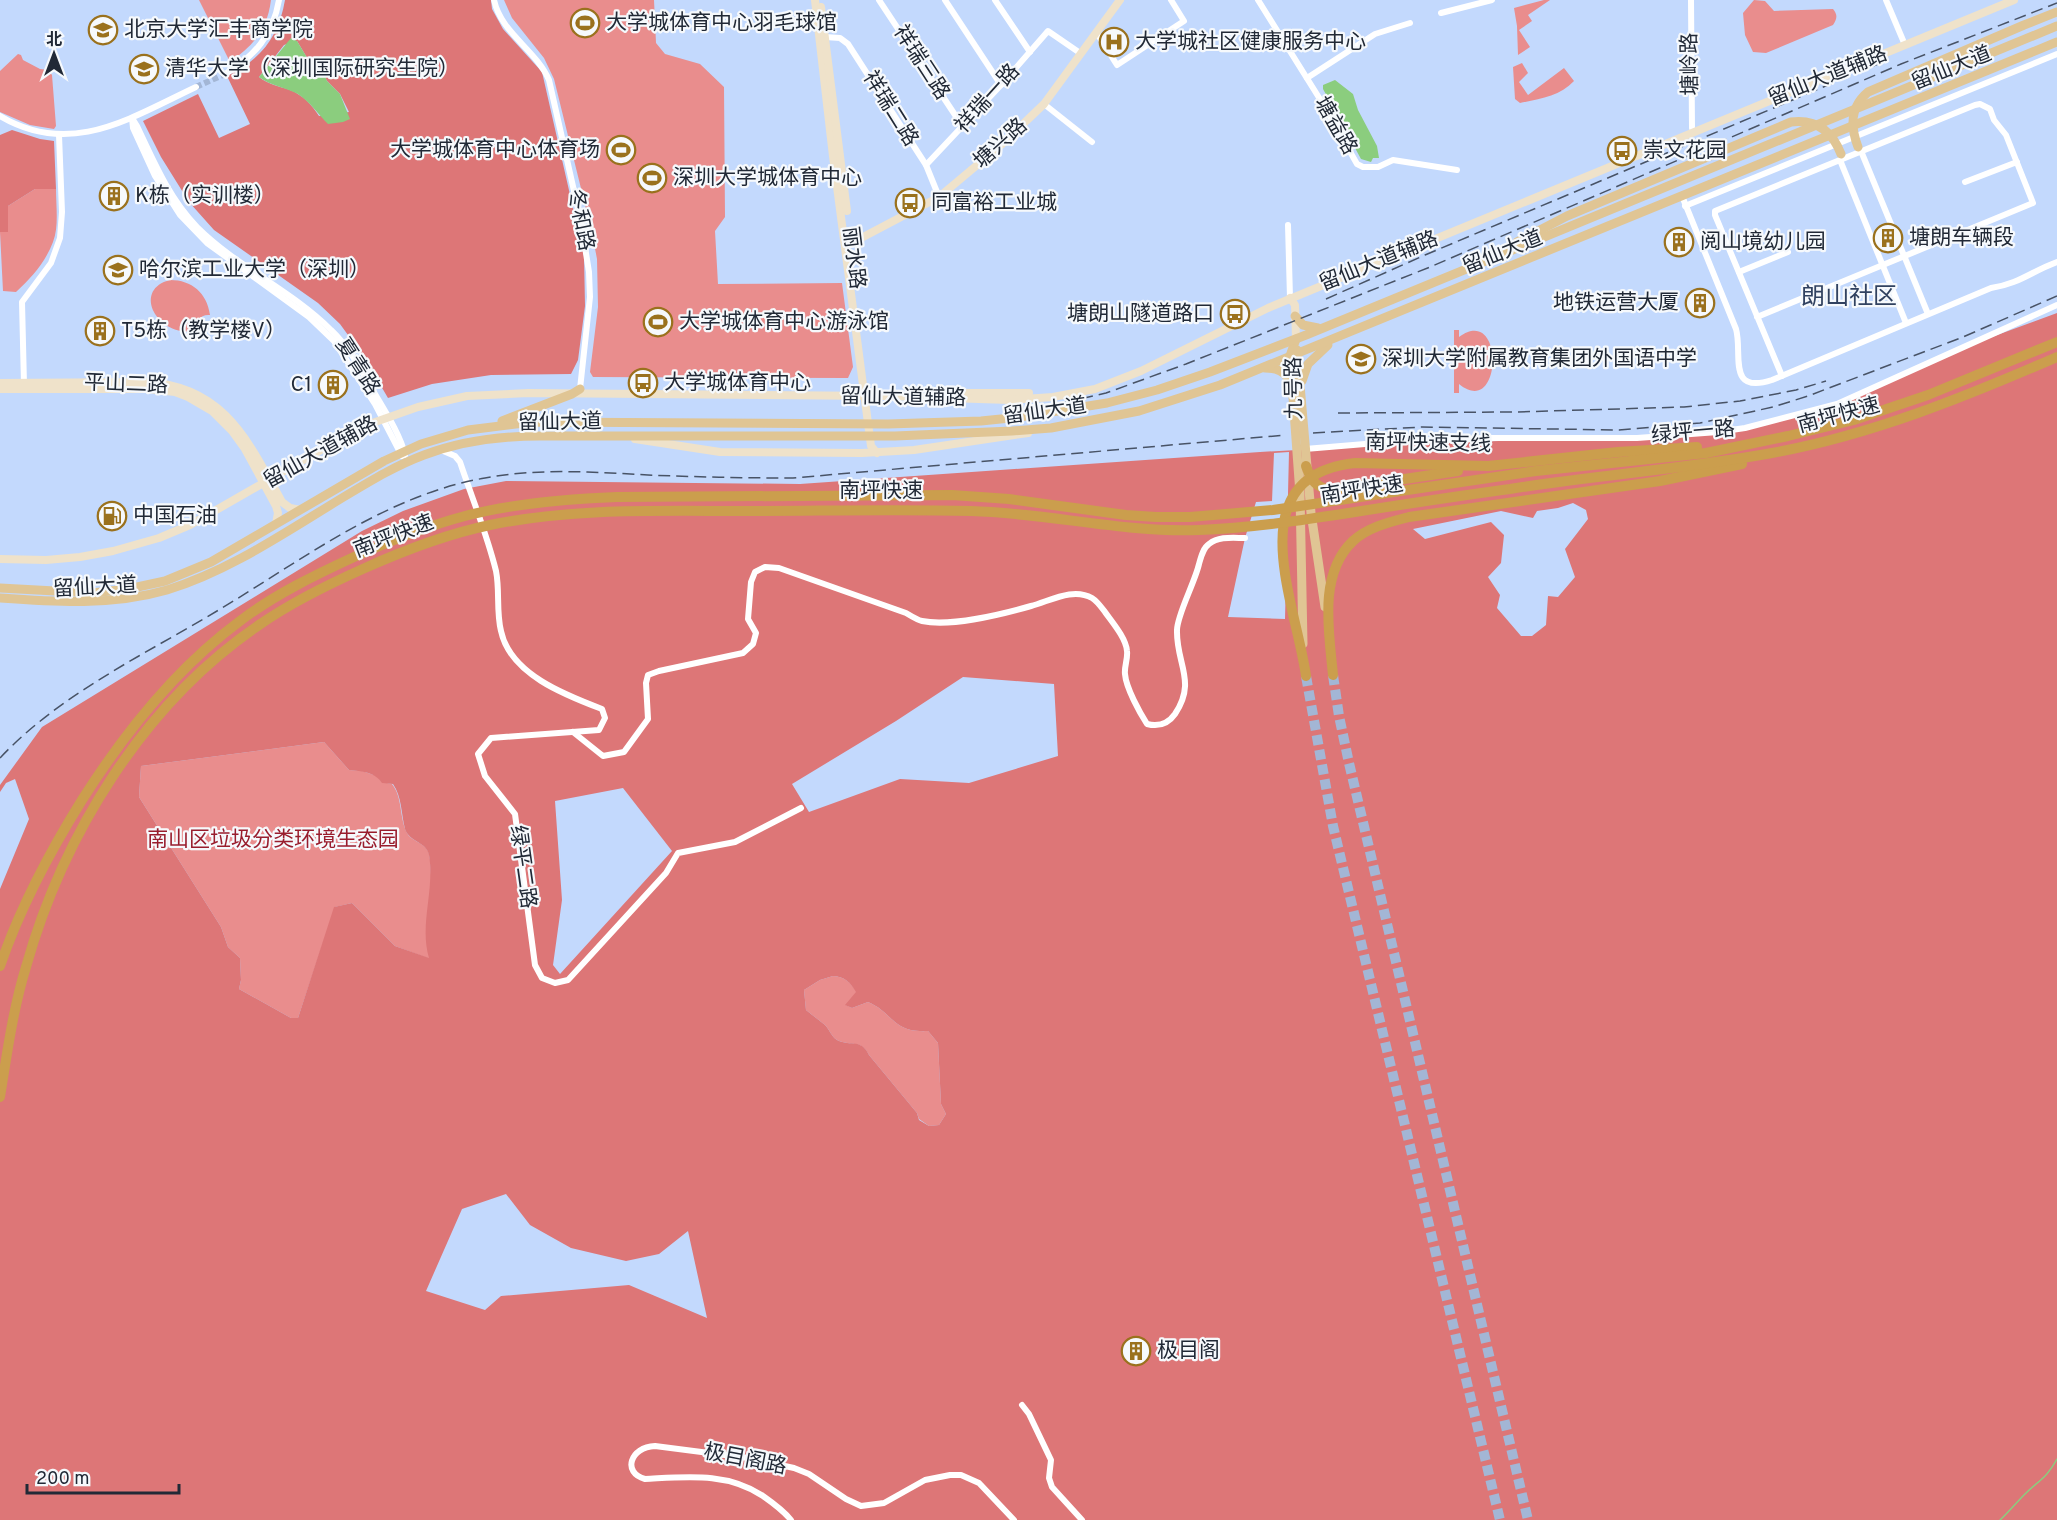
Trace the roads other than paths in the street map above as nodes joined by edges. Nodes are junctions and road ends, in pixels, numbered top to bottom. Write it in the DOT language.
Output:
graph roads {
  1 [pos="279,0"];
  2 [pos="494,0"];
  3 [pos="815,0"];
  4 [pos="820,0"];
  5 [pos="879,0"];
  6 [pos="945,0"];
  7 [pos="995,0"];
  8 [pos="1120,0"];
  9 [pos="1170,0"];
  10 [pos="1258,0"];
  11 [pos="1492,0"];
  12 [pos="1691,0"];
  13 [pos="1886,0"];
  14 [pos="2003,0"];
  15 [pos="2014,0"];
  16 [pos="2057,12"];
  17 [pos="1441,13"];
  18 [pos="1410,23"];
  19 [pos="2057,26"];
  20 [pos="1095,32"];
  21 [pos="825,37"];
  22 [pos="2057,42"];
  23 [pos="1904,43"];
  24 [pos="1030,52"];
  25 [pos="1080,53"];
  26 [pos="2057,54"];
  27 [pos="225,74"];
  28 [pos="1307,78"];
  29 [pos="1001,86"];
  30 [pos="196,87"];
  31 [pos="1044,104"];
  32 [pos="0,116"];
  33 [pos="132,118"];
  34 [pos="963,127"];
  35 [pos="1692,128"];
  36 [pos="59,135"];
  37 [pos="1092,142"];
  38 [pos="1859,150"];
  39 [pos="1841,157"];
  40 [pos="2017,162"];
  41 [pos="926,165"];
  42 [pos="1457,170"];
  43 [pos="1965,182"];
  44 [pos="1682,196"];
  45 [pos="939,197"];
  46 [pos="1686,206"];
  47 [pos="1288,225"];
  48 [pos="848,245"];
  49 [pos="1788,252"];
  50 [pos="1904,256"];
  51 [pos="2057,262"];
  52 [pos="1883,265"];
  53 [pos="1470,267"];
  54 [pos="1738,272"];
  55 [pos="1290,296"];
  56 [pos="2057,305"];
  57 [pos="1928,314"];
  58 [pos="1295,316"];
  59 [pos="1757,318"];
  60 [pos="1906,323"];
  61 [pos="1324,328"];
  62 [pos="1346,334"];
  63 [pos="1296,339"];
  64 [pos="2057,342"];
  65 [pos="1294,355"];
  66 [pos="2057,357"];
  67 [pos="1257,370"];
  68 [pos="1782,376"];
  69 [pos="0,383"];
  70 [pos="24,386"];
  71 [pos="0,389"];
  72 [pos="576,391"];
  73 [pos="1297,393"];
  74 [pos="867,394"];
  75 [pos="384,416"];
  76 [pos="486,426"];
  77 [pos="1051,428"];
  78 [pos="605,435"];
  79 [pos="468,442"];
  80 [pos="1757,443"];
  81 [pos="439,449"];
  82 [pos="1305,449"];
  83 [pos="877,453"];
  84 [pos="1778,453"];
  85 [pos="404,456"];
  86 [pos="460,462"];
  87 [pos="1306,466"];
  88 [pos="1488,466"];
  89 [pos="266,480"];
  90 [pos="300,510"];
  91 [pos="276,524"];
  92 [pos="1245,538"];
  93 [pos="0,553"];
  94 [pos="0,559"];
  95 [pos="0,588"];
  96 [pos="0,598"];
  97 [pos="1328,621"];
  98 [pos="1302,650"];
  99 [pos="1333,675"];
  100 [pos="1306,676"];
  101 [pos="573,732"];
  102 [pos="801,808"];
  103 [pos="0,966"];
  104 [pos="0,1097"];
  105 [pos="1022,1405"];
  106 [pos="791,1520"];
  107 [pos="1014,1520"];
  108 [pos="1082,1520"];
  1 -- 27 [label="street"];
  2 -- 72 [label="street, 冬和路"];
  3 -- 48 [label="main road, 丽水路"];
  4 -- 21 [label="main road, 丽水路"];
  5 -- 34 [label="street, 祥瑞三路"];
  6 -- 29 [label="street"];
  7 -- 24 [label="street"];
  8 -- 20 [label="main road, 塘兴路"];
  9 -- 20 [label="street"];
  10 -- 28 [label="street, 塘益路"];
  11 -- 17 [label="street"];
  12 -- 35 [label="street, 塘岭路"];
  13 -- 23 [label="street"];
  14 -- 23 [label="main road, 留仙大道辅路"];
  15 -- 23 [label="main road, 留仙大道辅路"];
  16 -- 38 [label="main road"];
  18 -- 28 [label="street"];
  19 -- 53 [label="main road, 留仙大道"];
  20 -- 25 [label="main road, 塘兴路"];
  21 -- 41 [label="street, 祥瑞二路"];
  21 -- 48 [label="main road, 丽水路"];
  22 -- 44 [label="main road, 留仙大道"];
  23 -- 35 [label="main road, 留仙大道辅路"];
  23 -- 55 [label="main road, 留仙大道辅路"];
  24 -- 25 [label="street, 祥瑞一路"];
  24 -- 29 [label="street, 祥瑞一路"];
  25 -- 31 [label="main road, 塘兴路"];
  26 -- 46 [label="street"];
  28 -- 42 [label="street, 塘益路"];
  29 -- 34 [label="street, 祥瑞一路"];
  30 -- 33 [label="street"];
  31 -- 37 [label="street"];
  31 -- 45 [label="main road, 塘兴路"];
  32 -- 36 [label="street"];
  33 -- 36 [label="street"];
  33 -- 75 [label="street, 夏青路"];
  34 -- 41 [label="street, 祥瑞一路"];
  35 -- 55 [label="main road, 留仙大道辅路"];
  36 -- 70 [label="street"];
  38 -- 39 [label="street"];
  38 -- 40 [label="street"];
  38 -- 50 [label="street"];
  39 -- 52 [label="street"];
  39 -- 53 [label="main road"];
  39 -- 54 [label="street"];
  40 -- 43 [label="street"];
  40 -- 50 [label="street"];
  41 -- 45 [label="street, 祥瑞二路"];
  44 -- 46 [label="street"];
  44 -- 62 [label="main road, 留仙大道"];
  45 -- 48 [label="main road, 塘兴路"];
  46 -- 68 [label="street"];
  47 -- 55 [label="street"];
  48 -- 74 [label="main road, 丽水路"];
  49 -- 54 [label="street"];
  50 -- 52 [label="street"];
  50 -- 57 [label="street"];
  51 -- 57 [label="street"];
  52 -- 59 [label="street"];
  52 -- 60 [label="street"];
  53 -- 61 [label="main road, 留仙大道"];
  54 -- 59 [label="street"];
  55 -- 58 [label="main road"];
  55 -- 74 [label="main road, 留仙大道辅路"];
  55 -- 74 [label="main road, 留仙大道辅路"];
  56 -- 82 [label="street, 绿坪一路"];
  57 -- 60 [label="street"];
  58 -- 61 [label="main road"];
  58 -- 63 [label="main road"];
  59 -- 68 [label="street"];
  60 -- 68 [label="street"];
  61 -- 63 [label="main road, 留仙大道"];
  62 -- 65 [label="main road, 留仙大道"];
  62 -- 73 [label="main road"];
  63 -- 65 [label="main road, 九号路"];
  63 -- 76 [label="main road, 留仙大道"];
  64 -- 80 [label="highway, 南坪快速"];
  65 -- 67 [label="main road, 留仙大道"];
  65 -- 73 [label="main road, 九号路"];
  66 -- 84 [label="highway, 南坪快速"];
  67 -- 73 [label="main road"];
  67 -- 77 [label="main road, 留仙大道"];
  69 -- 70 [label="main road, 平山二路"];
  70 -- 71 [label="main road, 平山二路"];
  70 -- 89 [label="main road, 平山二路"];
  72 -- 74 [label="main road, 留仙大道辅路"];
  72 -- 75 [label="main road, 留仙大道辅路"];
  72 -- 76 [label="main road"];
  73 -- 82 [label="main road, 九号路"];
  73 -- 98 [label="main road, 九号路"];
  74 -- 83 [label="main road, 丽水路"];
  75 -- 85 [label="street, 夏青路"];
  75 -- 89 [label="main road, 留仙大道辅路"];
  76 -- 85 [label="main road, 留仙大道"];
  77 -- 78 [label="main road, 留仙大道"];
  77 -- 83 [label="main road, 留仙大道辅路"];
  78 -- 79 [label="main road, 留仙大道"];
  78 -- 83 [label="main road, 留仙大道辅路"];
  79 -- 81 [label="main road, 留仙大道"];
  79 -- 86 [label="street"];
  80 -- 88 [label="highway, 南坪快速支线"];
  80 -- 103 [label="highway, 南坪快速"];
  81 -- 85 [label="main road, 留仙大道"];
  81 -- 86 [label="street"];
  82 -- 87 [label="main road, 九号路"];
  84 -- 97 [label="highway"];
  84 -- 104 [label="highway, 南坪快速"];
  85 -- 90 [label="main road, 留仙大道"];
  85 -- 96 [label="main road, 留仙大道"];
  86 -- 101 [label="street, 绿平二路"];
  87 -- 88 [label="highway"];
  87 -- 97 [label="main road, 九号路"];
  88 -- 98 [label="highway, 南坪快速支线"];
  89 -- 90 [label="main road, 平山二路"];
  89 -- 91 [label="main road, 平山二路"];
  89 -- 93 [label="main road, 留仙大道辅路"];
  89 -- 94 [label="main road, 留仙大道辅路"];
  90 -- 91 [label="main road, 留仙大道"];
  91 -- 95 [label="main road, 留仙大道"];
  92 -- 101 [label="street"];
  97 -- 99 [label="highway"];
  98 -- 100 [label="highway, 南坪快速支线"];
  101 -- 102 [label="street, 绿平二路"];
  105 -- 108 [label="street"];
  106 -- 107 [label="street, 极目阁路"];
}
